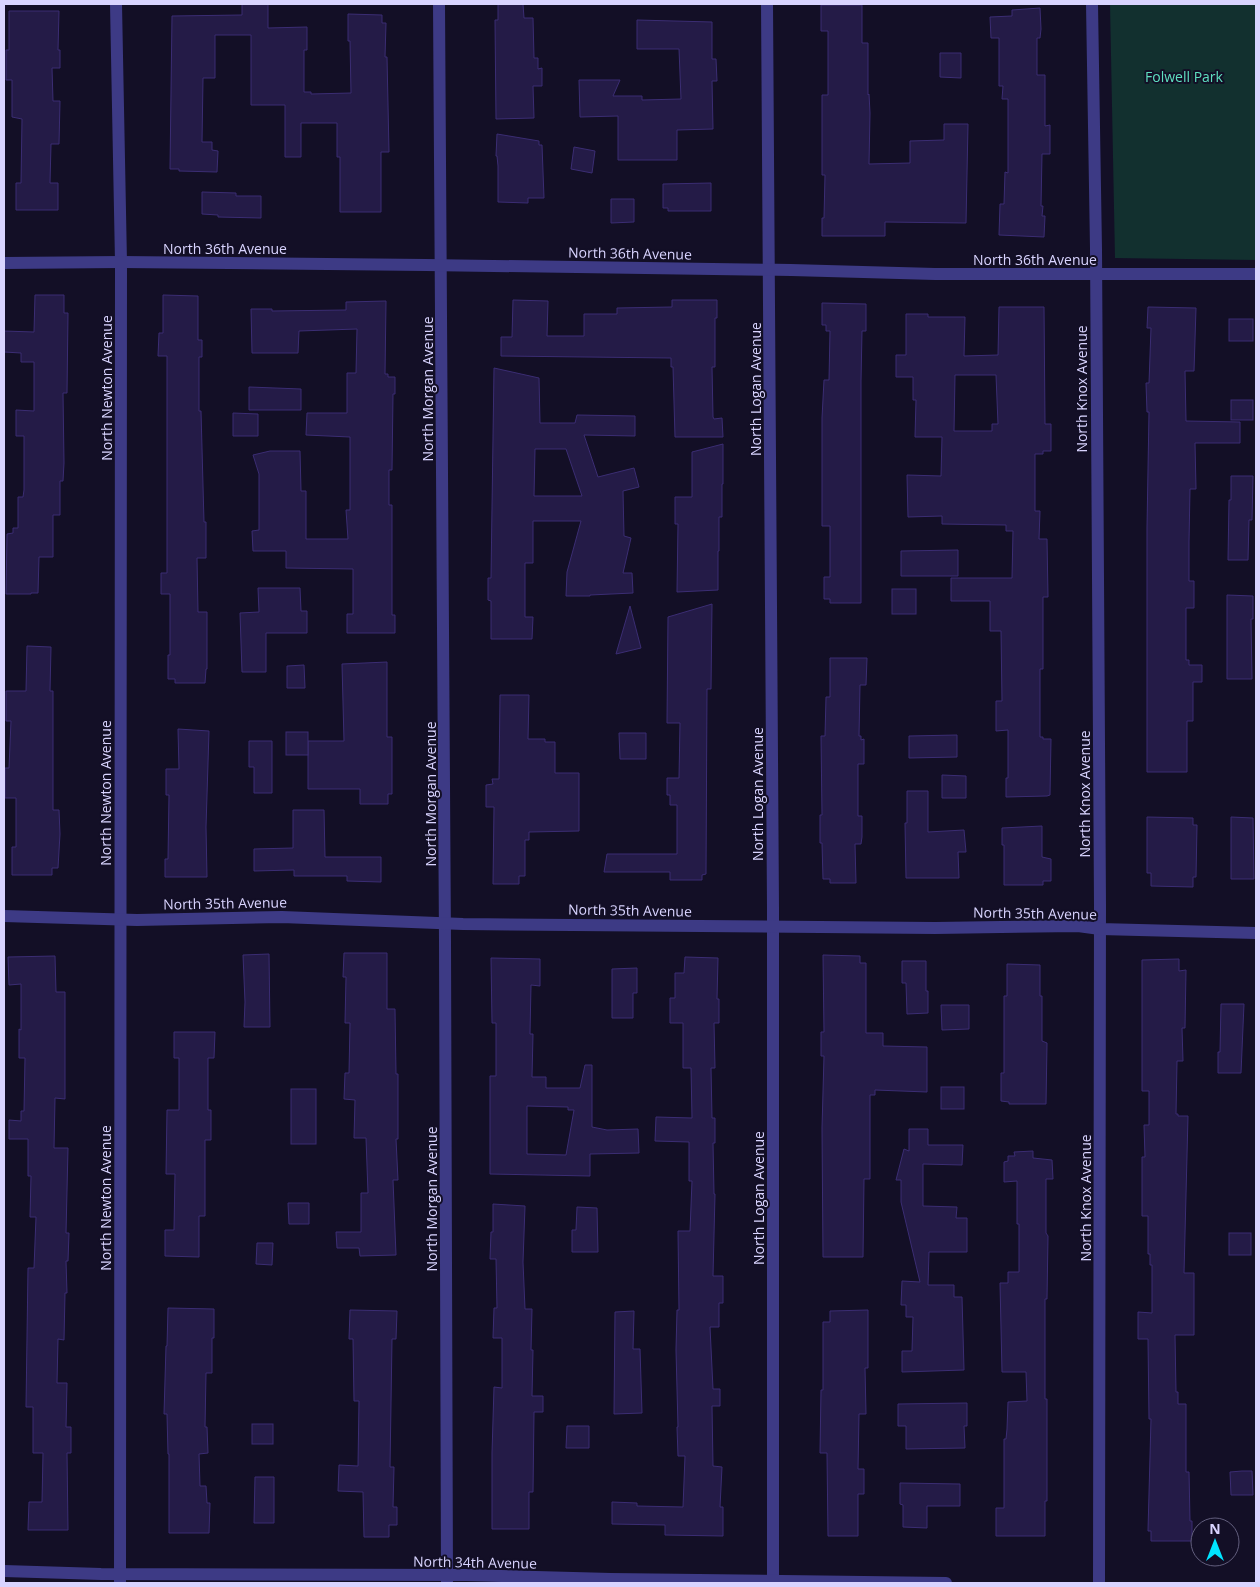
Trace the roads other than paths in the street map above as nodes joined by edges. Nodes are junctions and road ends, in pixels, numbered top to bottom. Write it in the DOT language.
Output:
graph roads {
  1 [pos="116,4"];
  2 [pos="439,4"];
  3 [pos="767,4"];
  4 [pos="1092,4"];
  5 [pos="121,262"];
  6 [pos="4,263"];
  7 [pos="442,265"];
  8 [pos="769,269"];
  9 [pos="1096,274"];
  10 [pos="1256,274"];
  11 [pos="4,916"];
  12 [pos="120,919"];
  13 [pos="445,923"];
  14 [pos="773,926"];
  15 [pos="1100,929"];
  16 [pos="1256,933"];
  17 [pos="4,1571"];
  18 [pos="120,1578"];
  19 [pos="447,1580"];
  20 [pos="773,1582"];
  21 [pos="946,1583"];
  22 [pos="1099,1583"];
  1 -- 5 [label="street, North Newton Avenue"];
  2 -- 7 [label="street, North Morgan Avenue"];
  3 -- 8 [label="street, North Logan Avenue"];
  4 -- 9 [label="street, North Knox Avenue"];
  5 -- 6 [label="street, North 36th Avenue"];
  5 -- 7 [label="street, North 36th Avenue"];
  5 -- 12 [label="street, North Newton Avenue"];
  7 -- 8 [label="street, North 36th Avenue"];
  7 -- 13 [label="street, North Morgan Avenue"];
  8 -- 9 [label="street, North 36th Avenue"];
  8 -- 14 [label="street, North Logan Avenue"];
  9 -- 10 [label="street, North 36th Avenue"];
  9 -- 15 [label="street, North Knox Avenue"];
  11 -- 12 [label="street, North 35th Avenue"];
  12 -- 13 [label="street, North 35th Avenue"];
  12 -- 18 [label="street, North Newton Avenue"];
  13 -- 14 [label="street, North 35th Avenue"];
  13 -- 19 [label="street, North Morgan Avenue"];
  14 -- 15 [label="street, North 35th Avenue"];
  14 -- 20 [label="street, North Logan Avenue"];
  15 -- 16 [label="street, North 35th Avenue"];
  15 -- 22 [label="street, North Knox Avenue"];
  17 -- 18 [label="street, North 34th Avenue"];
  18 -- 19 [label="street, North 34th Avenue"];
  19 -- 20 [label="street, North 34th Avenue"];
  20 -- 21 [label="street, North 34th Avenue"];
}
